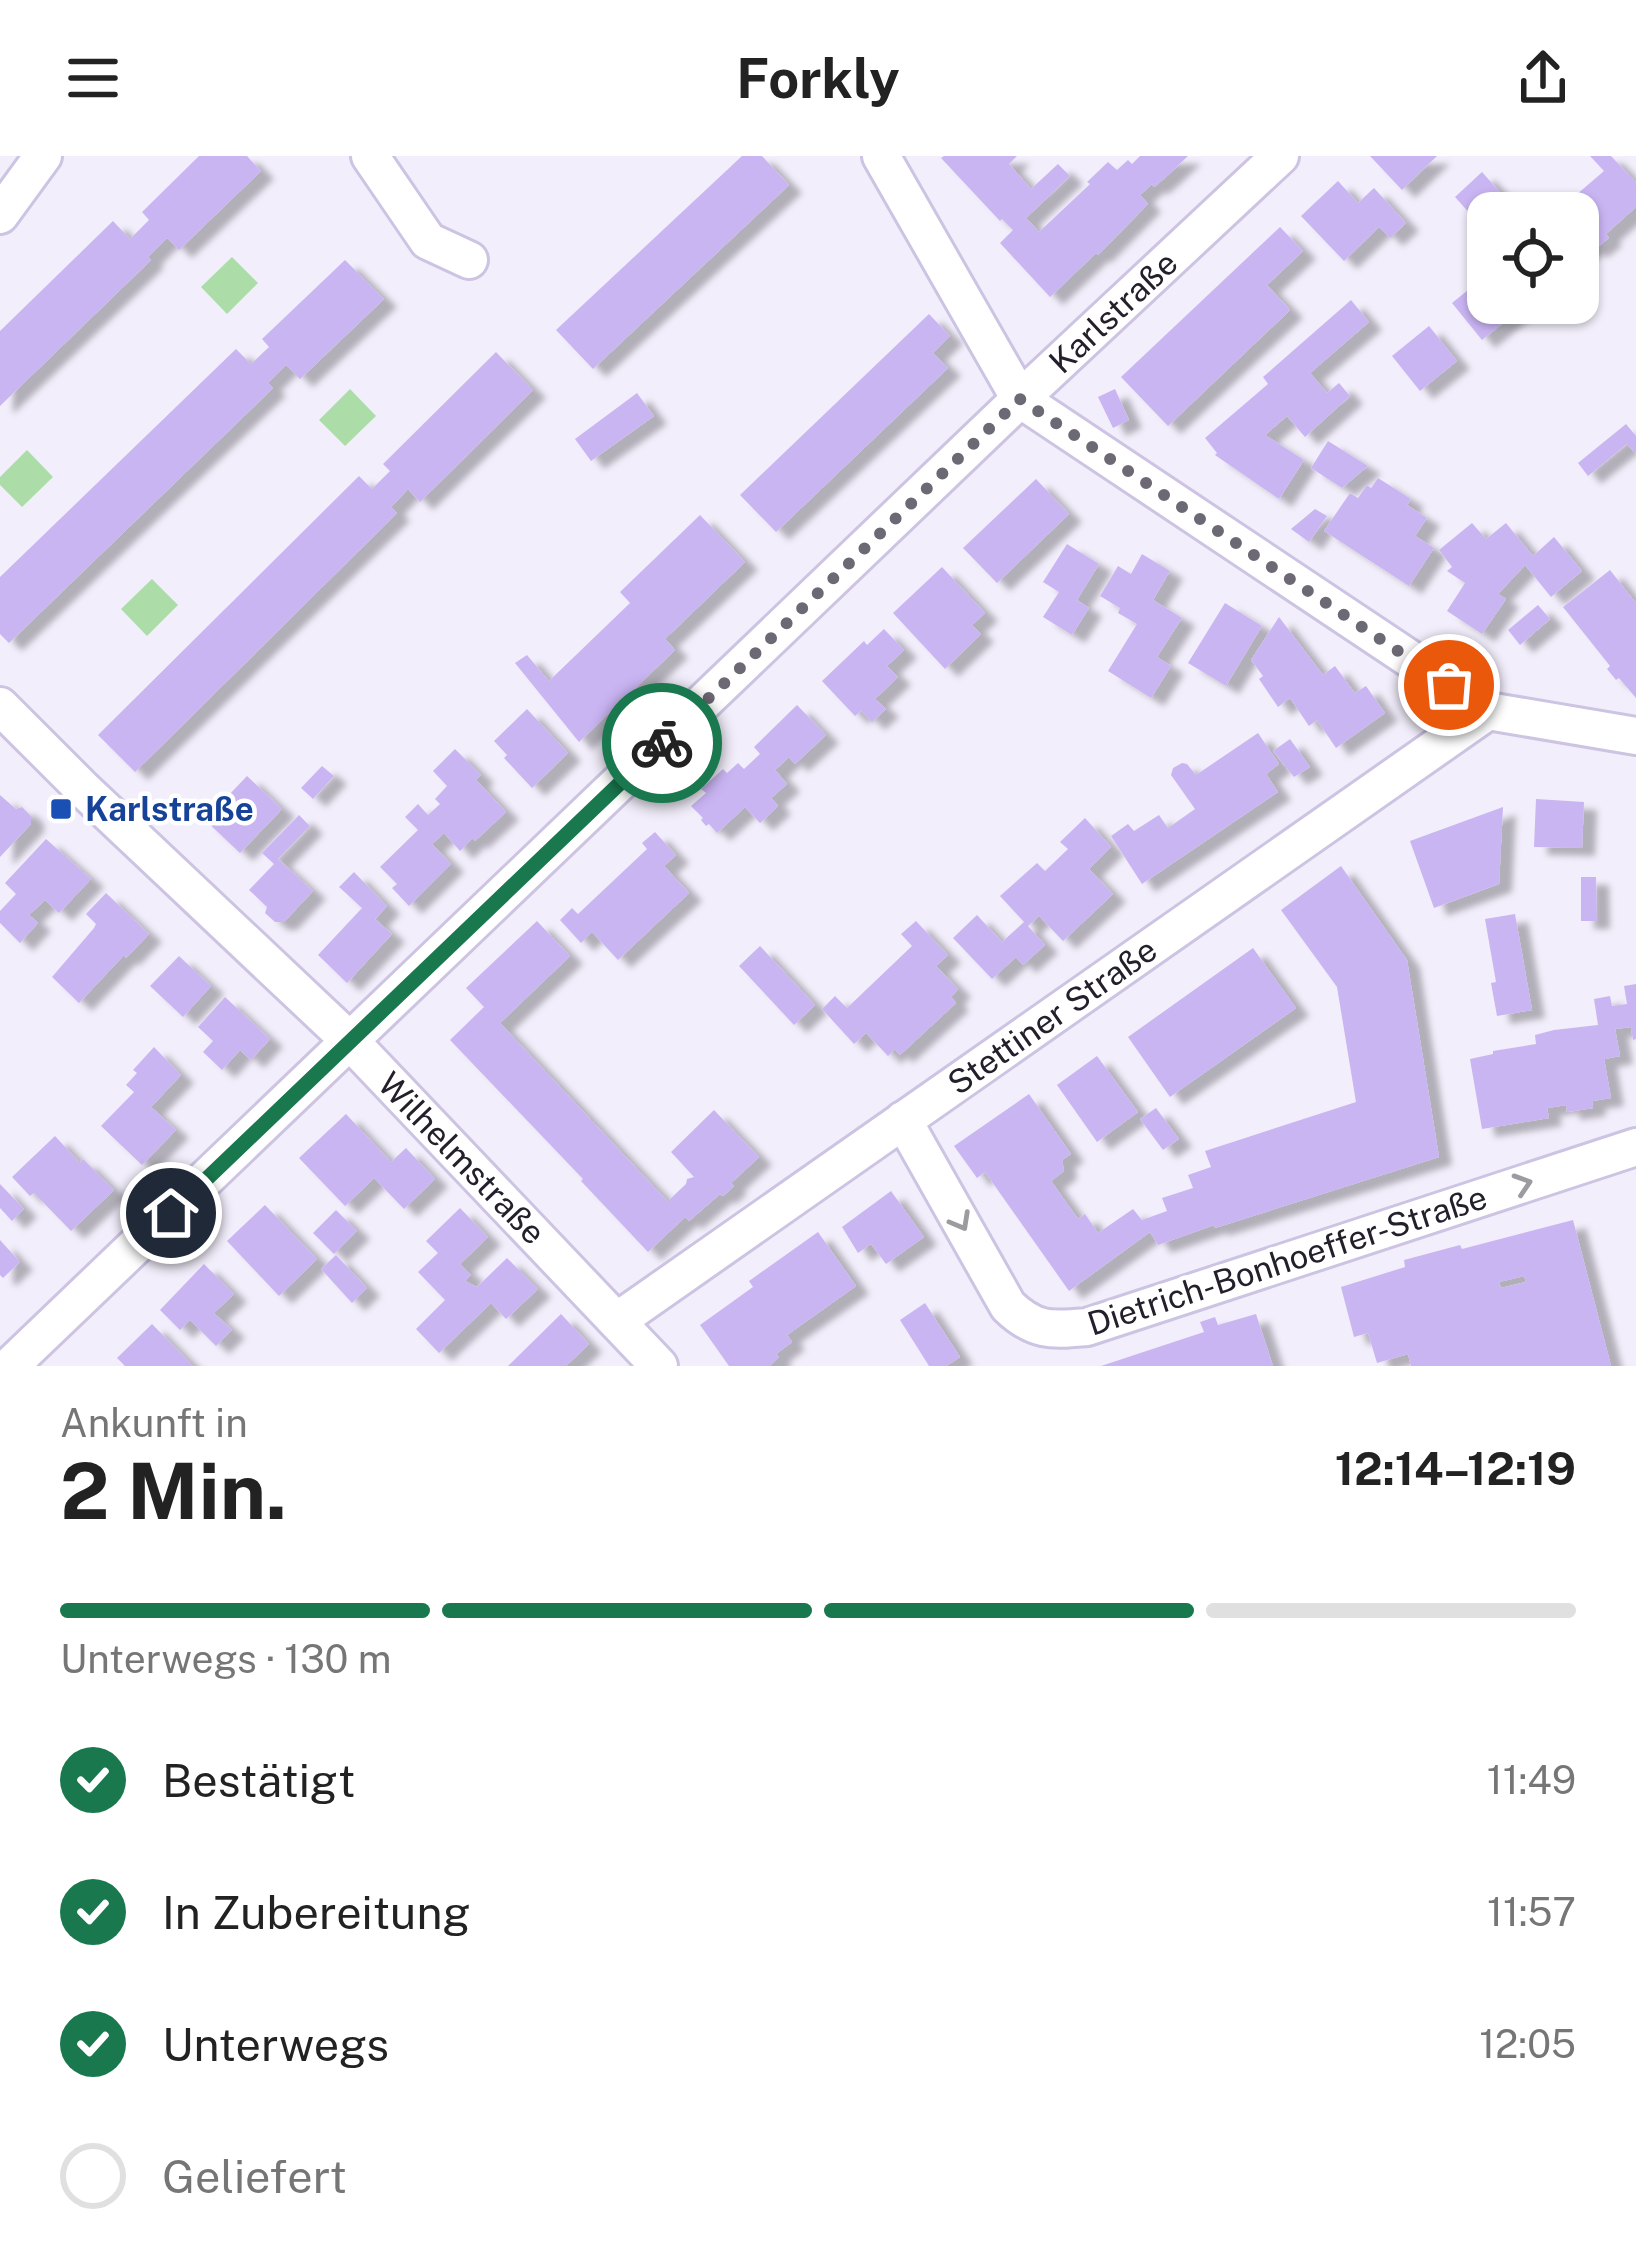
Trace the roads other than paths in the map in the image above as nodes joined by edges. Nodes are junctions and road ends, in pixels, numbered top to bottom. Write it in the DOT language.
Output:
graph roads {
  1 [pos="43,156"];
  2 [pos="370,156"];
  3 [pos="881,156"];
  4 [pos="1280,156"];
  5 [pos="0,215"];
  6 [pos="469,260"];
  7 [pos="1020,399"];
  8 [pos="0,706"];
  9 [pos="1488,711"];
  10 [pos="1636,736"];
  11 [pos="350,1041"];
  12 [pos="903,1120"];
  13 [pos="1636,1147"];
  14 [pos="616,1321"];
  15 [pos="10,1366"];
  16 [pos="658,1366"];
  1 -- 5 [label="street"];
  2 -- 6 [label="street"];
  3 -- 7 [label="street"];
  4 -- 7 [label="street, Karlstraße"];
  7 -- 9 [label="street"];
  7 -- 11 [label="street, Karlstraße"];
  8 -- 11 [label="street, Wilhelmstraße"];
  9 -- 10 [label="street"];
  9 -- 12 [label="street, Stettiner Straße"];
  11 -- 14 [label="street, Wilhelmstraße"];
  11 -- 15 [label="street, Karlstraße"];
  12 -- 13 [label="street, Dietrich-Bonhoeffer-Straße, one-way"];
  12 -- 14 [label="street, Stettiner Straße"];
  14 -- 16 [label="street, Wilhelmstraße"];
}
